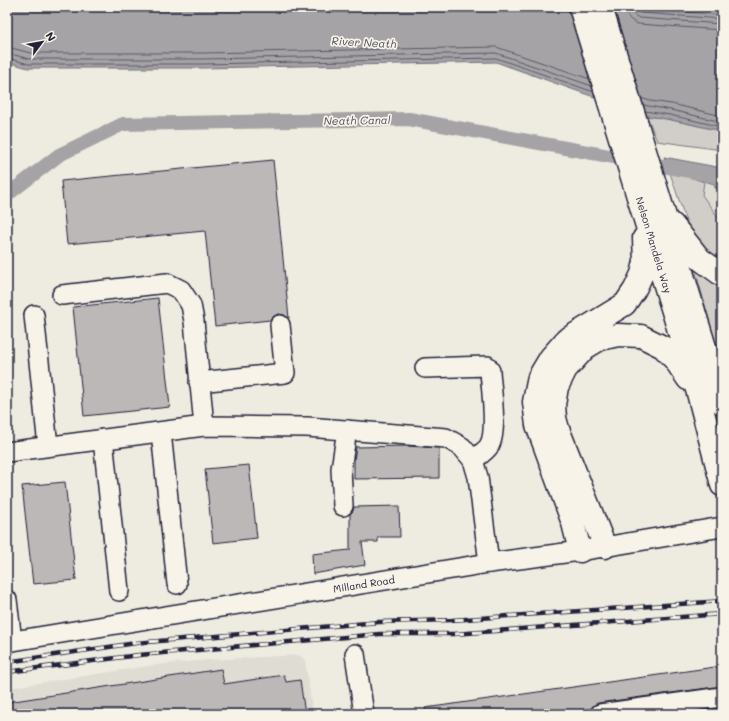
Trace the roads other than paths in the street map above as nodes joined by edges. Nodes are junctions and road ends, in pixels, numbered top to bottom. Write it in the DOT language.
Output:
graph roads {
  1 [pos="580,7"];
  2 [pos="602,7"];
  3 [pos="639,198"];
  4 [pos="665,215"];
  5 [pos="722,275"];
  6 [pos="62,295"];
  7 [pos="34,315"];
  8 [pos="280,325"];
  9 [pos="425,368"];
  10 [pos="199,382"];
  11 [pos="548,382"];
  12 [pos="715,389"];
  13 [pos="204,426"];
  14 [pos="347,430"];
  15 [pos="161,432"];
  16 [pos="103,439"];
  17 [pos="48,446"];
  18 [pos="7,452"];
  19 [pos="473,460"];
  20 [pos="722,485"];
  21 [pos="343,506"];
  22 [pos="722,527"];
  23 [pos="605,547"];
  24 [pos="580,551"];
  25 [pos="489,563"];
  26 [pos="176,584"];
  27 [pos="119,591"];
  28 [pos="7,600"];
  29 [pos="9,641"];
  30 [pos="354,654"];
  31 [pos="722,697"];
  32 [pos="364,714"];
  33 [pos="600,714"];
  1 -- 3 [label="main road, Nelson Mandela Way"];
  2 -- 4 [label="main road, Nelson Mandela Way"];
  3 -- 11 [label="main road"];
  3 -- 12 [label="main road, Nelson Mandela Way"];
  4 -- 5 [label="main road"];
  4 -- 12 [label="main road, Nelson Mandela Way"];
  6 -- 10 [label="street"];
  7 -- 17 [label="street"];
  8 -- 10 [label="street"];
  9 -- 19 [label="street"];
  10 -- 13 [label="street"];
  11 -- 12 [label="main road"];
  11 -- 23 [label="main road"];
  11 -- 24 [label="main road"];
  12 -- 20 [label="main road, Nelson Mandela Way"];
  13 -- 14 [label="street"];
  13 -- 15 [label="street"];
  14 -- 19 [label="street"];
  14 -- 21 [label="street"];
  15 -- 16 [label="street"];
  15 -- 26 [label="street"];
  16 -- 17 [label="street"];
  16 -- 27 [label="street"];
  17 -- 18 [label="street"];
  19 -- 25 [label="street"];
  22 -- 23 [label="street, Milland Road"];
  23 -- 24 [label="street, Milland Road"];
  24 -- 25 [label="street, Milland Road"];
  25 -- 29 [label="street, Milland Road"];
  28 -- 29 [label="street"];
  30 -- 32 [label="street"];
  31 -- 33 [label="street"];
}
